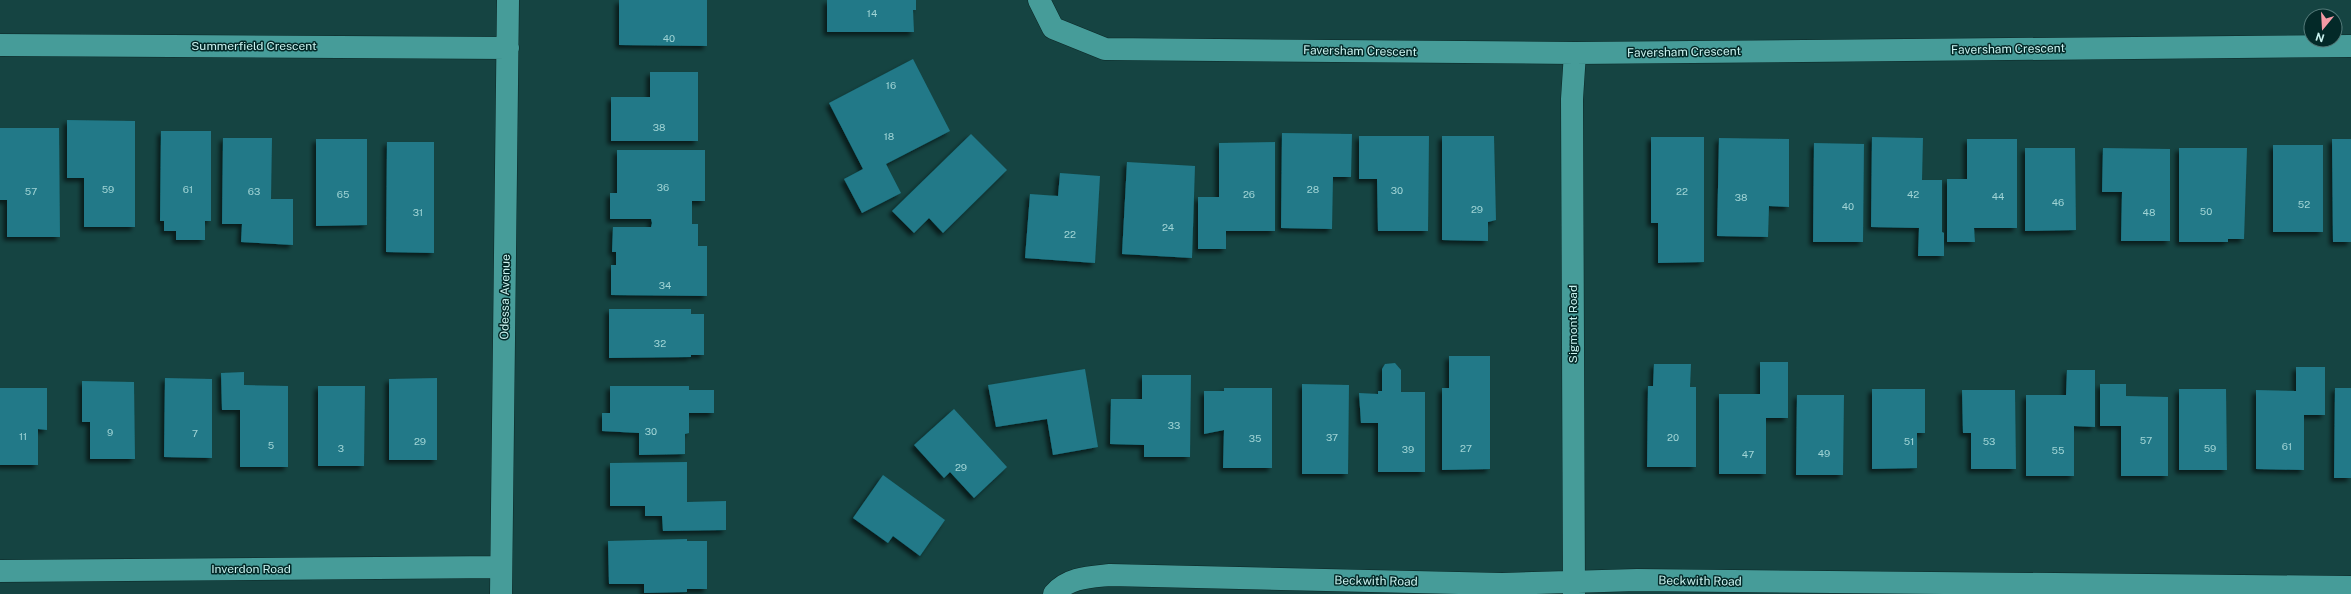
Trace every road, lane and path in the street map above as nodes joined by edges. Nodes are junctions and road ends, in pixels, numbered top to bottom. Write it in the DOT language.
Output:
graph roads {
  1 [pos="508,0"];
  2 [pos="1039,0"];
  3 [pos="0,45"];
  4 [pos="2351,46"];
  5 [pos="508,48"];
  6 [pos="1575,53"];
  7 [pos="501,567"];
  8 [pos="0,571"];
  9 [pos="2351,587"];
  10 [pos="1574,588"];
  11 [pos="501,594"];
  12 [pos="1054,594"];
  1 -- 5 [label="street, Odessa Avenue"];
  2 -- 6 [label="street, Faversham Crescent"];
  3 -- 5 [label="street, Summerfield Crescent"];
  4 -- 6 [label="street, Faversham Crescent"];
  5 -- 7 [label="street, Odessa Avenue"];
  6 -- 10 [label="street, Sigmont Road"];
  7 -- 8 [label="street, Inverdon Road"];
  7 -- 11 [label="street, Odessa Avenue"];
  9 -- 10 [label="street, Beckwith Road"];
  10 -- 12 [label="street, Beckwith Road"];
}
